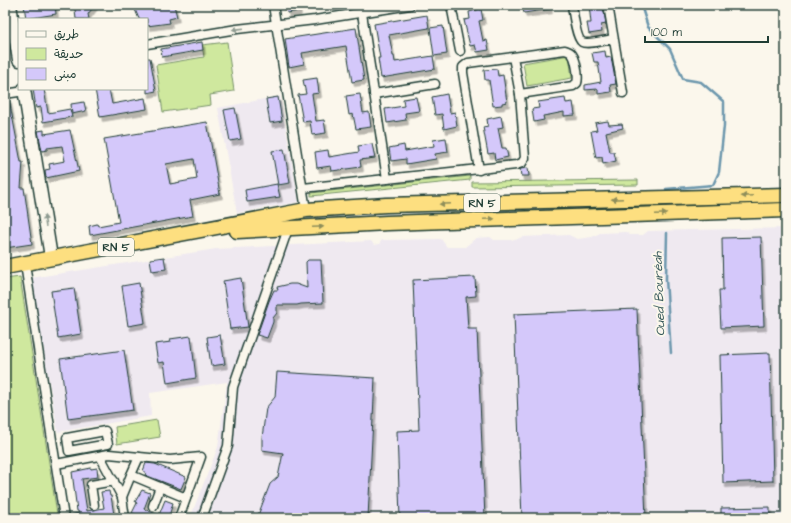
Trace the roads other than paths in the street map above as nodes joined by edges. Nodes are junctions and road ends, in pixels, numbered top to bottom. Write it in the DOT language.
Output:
graph roads {
  1 [pos="10,5"];
  2 [pos="273,5"];
  3 [pos="410,5"];
  4 [pos="451,5"];
  5 [pos="572,5"];
  6 [pos="608,5"];
  7 [pos="362,13"];
  8 [pos="276,25"];
  9 [pos="613,39"];
  10 [pos="148,44"];
  11 [pos="460,51"];
  12 [pos="18,54"];
  13 [pos="513,57"];
  14 [pos="435,84"];
  15 [pos="24,90"];
  16 [pos="623,93"];
  17 [pos="5,94"];
  18 [pos="374,94"];
  19 [pos="520,94"];
  20 [pos="479,170"];
  21 [pos="387,179"];
  22 [pos="303,188"];
  23 [pos="786,194"];
  24 [pos="386,205"];
  25 [pos="306,210"];
  26 [pos="786,210"];
  27 [pos="289,214"];
  28 [pos="386,223"];
  29 [pos="289,228"];
  30 [pos="181,234"];
  31 [pos="50,259"];
  32 [pos="25,264"];
  33 [pos="5,267"];
  34 [pos="86,434"];
  35 [pos="89,447"];
  36 [pos="100,456"];
  37 [pos="91,457"];
  38 [pos="139,457"];
  39 [pos="56,464"];
  40 [pos="131,475"];
  41 [pos="114,481"];
  42 [pos="160,487"];
  43 [pos="122,497"];
  44 [pos="186,498"];
  45 [pos="94,505"];
  46 [pos="153,506"];
  47 [pos="64,518"];
  48 [pos="125,518"];
  49 [pos="179,518"];
  50 [pos="202,518"];
  1 -- 12 [label="main road"];
  2 -- 8 [label="street"];
  3 -- 7 [label="street"];
  4 -- 11 [label="street"];
  5 -- 9 [label="street"];
  6 -- 9 [label="street"];
  7 -- 8 [label="street"];
  7 -- 18 [label="street"];
  8 -- 10 [label="street, one-way"];
  8 -- 22 [label="street"];
  9 -- 16 [label="street"];
  13 -- 19 [label="street"];
  13 -- 19 [label="street"];
  13 -- 20 [label="street"];
  14 -- 18 [label="street"];
  15 -- 17 [label="street"];
  31 -- 15 [label="main road, one-way"];
  18 -- 21 [label="street"];
  19 -- 20 [label="street"];
  20 -- 21 [label="street"];
  21 -- 22 [label="street"];
  22 -- 25 [label="street"];
  23 -- 24 [label="highway, RN 5, one-way"];
  24 -- 25 [label="highway, RN 5"];
  24 -- 28 [label="highway"];
  25 -- 27 [label="highway, RN 5"];
  28 -- 26 [label="highway, RN 5, one-way"];
  27 -- 29 [label="street"];
  27 -- 30 [label="highway, RN 5"];
  29 -- 28 [label="highway, RN 5, one-way"];
  29 -- 30 [label="highway, RN 5"];
  29 -- 50 [label="street"];
  30 -- 31 [label="highway, RN 5"];
  31 -- 32 [label="highway, RN 5"];
  32 -- 33 [label="highway, RN 5"];
  32 -- 39 [label="street"];
  34 -- 35 [label="street"];
  34 -- 35 [label="street"];
  34 -- 35 [label="street"];
  35 -- 37 [label="street"];
  36 -- 37 [label="street"];
  36 -- 38 [label="street"];
  36 -- 41 [label="street"];
  37 -- 39 [label="street"];
  38 -- 40 [label="street"];
  38 -- 44 [label="street"];
  39 -- 47 [label="street"];
  40 -- 42 [label="street"];
  40 -- 43 [label="street"];
  41 -- 43 [label="street"];
  41 -- 45 [label="street"];
  42 -- 44 [label="street"];
  42 -- 46 [label="street"];
  43 -- 48 [label="street"];
  44 -- 49 [label="street"];
}
